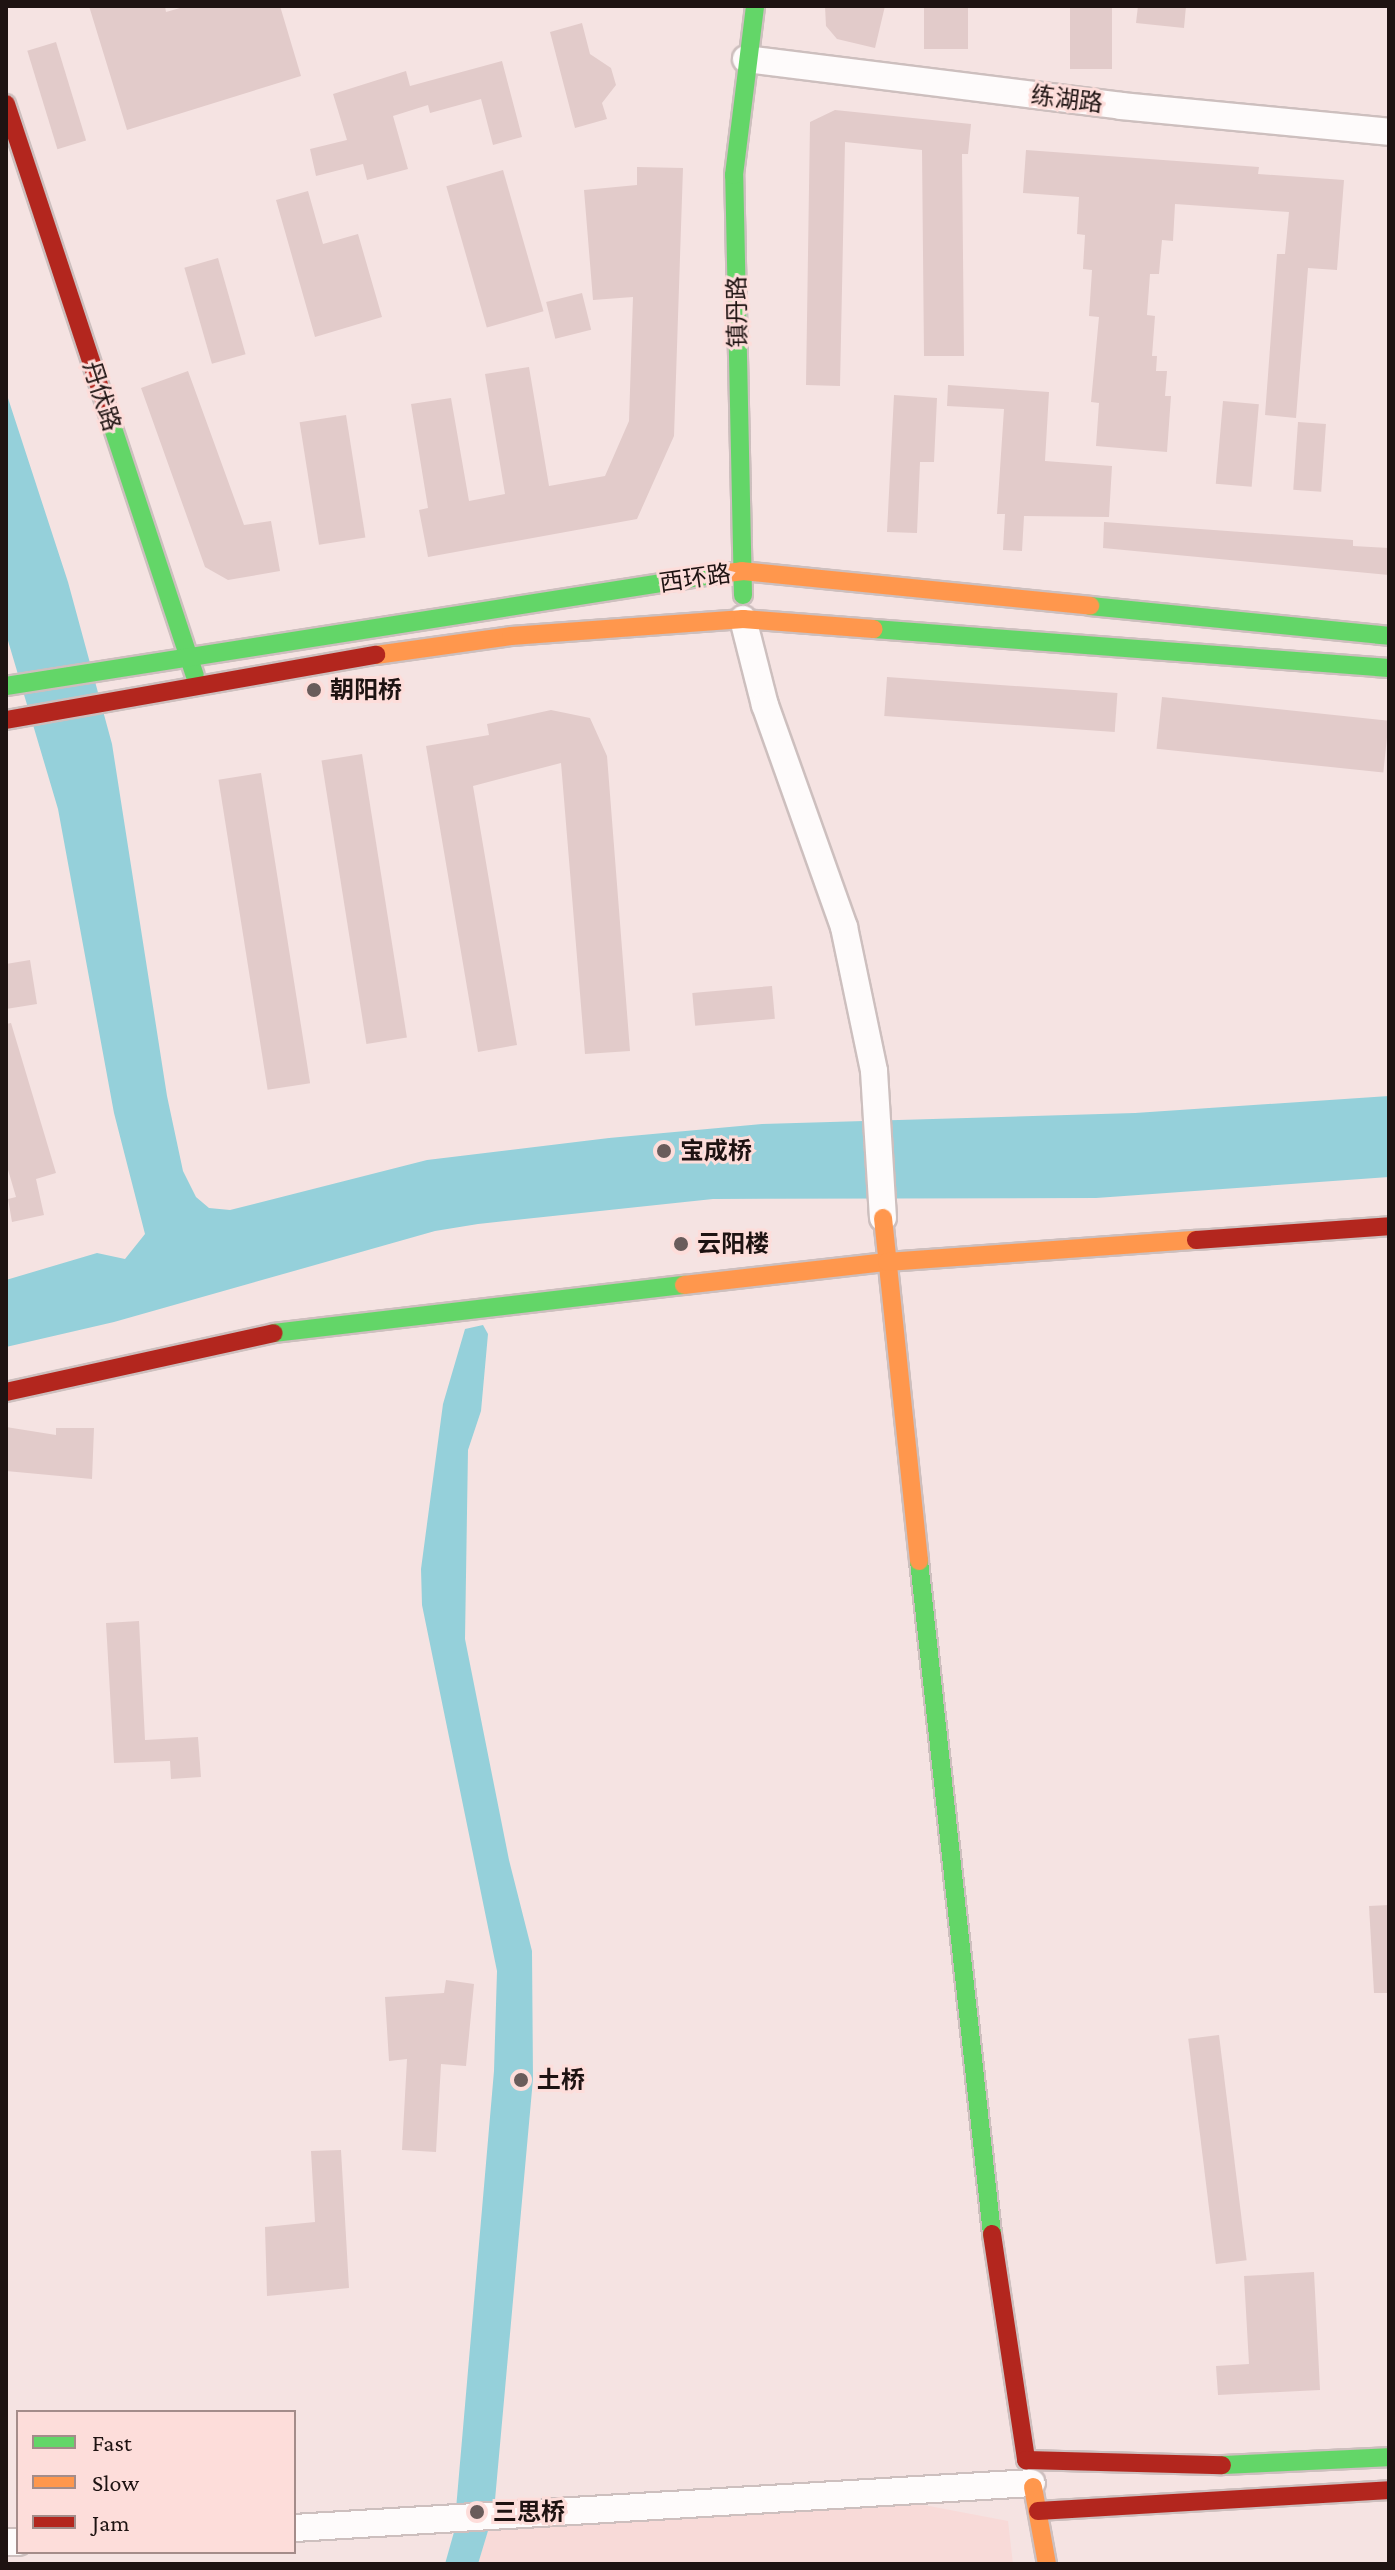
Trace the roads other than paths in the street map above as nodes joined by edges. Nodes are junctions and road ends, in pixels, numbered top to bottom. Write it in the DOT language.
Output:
graph roads {
  1 [pos="755,6"];
  2 [pos="746,59"];
  3 [pos="6,104"];
  4 [pos="1389,132"];
  5 [pos="742,571"];
  6 [pos="743,619"];
  7 [pos="1389,636"];
  8 [pos="188,656"];
  9 [pos="1389,668"];
  10 [pos="6,686"];
  11 [pos="198,687"];
  12 [pos="6,720"];
  13 [pos="883,1218"];
  14 [pos="1389,1226"];
  15 [pos="887,1262"];
  16 [pos="6,1392"];
  17 [pos="1389,2457"];
  18 [pos="1029,2472"];
  19 [pos="1389,2490"];
  20 [pos="1038,2511"];
  21 [pos="296,2528"];
  22 [pos="1047,2564"];
  1 -- 2 [label="street, 镇丹路"];
  2 -- 4 [label="street, 练湖路"];
  2 -- 5 [label="street, 镇丹路"];
  3 -- 8 [label="street, 丹伏路"];
  5 -- 6 [label="street, 镇丹路"];
  5 -- 7 [label="street, 西环路"];
  5 -- 8 [label="street, 西环路"];
  6 -- 9 [label="street, 西环路"];
  6 -- 11 [label="street, 西环路"];
  6 -- 13 [label="street"];
  8 -- 10 [label="street, 西环路"];
  8 -- 11 [label="street, 丹伏路"];
  11 -- 12 [label="street, 西环路"];
  13 -- 15 [label="street"];
  14 -- 15 [label="street"];
  15 -- 16 [label="street"];
  15 -- 18 [label="street"];
  17 -- 18 [label="street"];
  18 -- 20 [label="street"];
  18 -- 21 [label="street"];
  19 -- 20 [label="street"];
  20 -- 22 [label="street"];
}
